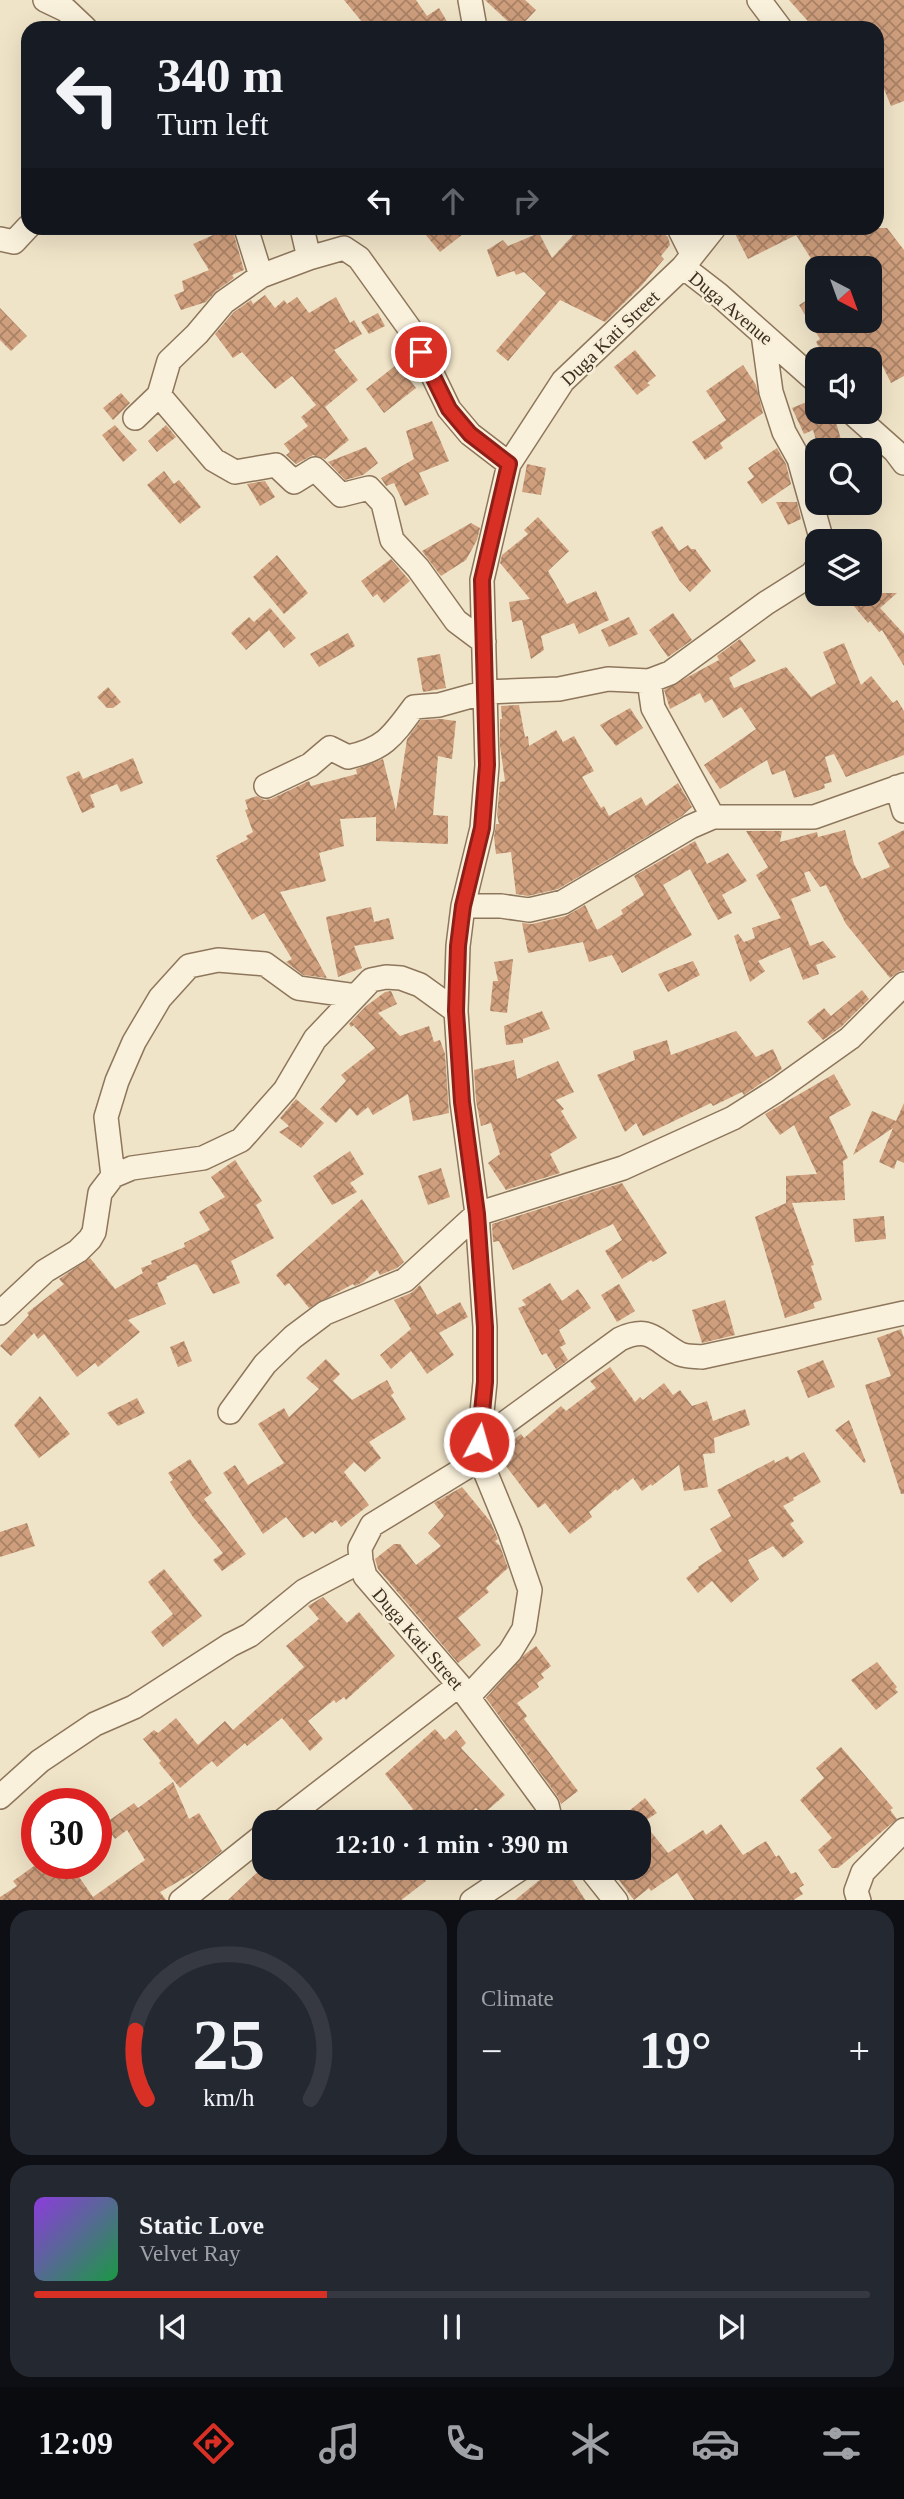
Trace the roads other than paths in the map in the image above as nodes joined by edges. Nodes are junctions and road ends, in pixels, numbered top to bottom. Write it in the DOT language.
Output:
graph roads {
  1 [pos="45,0"];
  2 [pos="470,0"];
  3 [pos="760,0"];
  4 [pos="78,21"];
  5 [pos="474,21"];
  6 [pos="775,21"];
  7 [pos="21,235"];
  8 [pos="248,235"];
  9 [pos="304,235"];
  10 [pos="681,235"];
  11 [pos="708,235"];
  12 [pos="0,239"];
  13 [pos="309,258"];
  14 [pos="688,260"];
  15 [pos="261,276"];
  16 [pos="763,334"];
  17 [pos="805,371"];
  18 [pos="159,395"];
  19 [pos="135,418"];
  20 [pos="865,424"];
  21 [pos="904,463"];
  22 [pos="509,464"];
  23 [pos="819,529"];
  24 [pos="805,578"];
  25 [pos="484,642"];
  26 [pos="649,681"];
  27 [pos="486,692"];
  28 [pos="266,786"];
  29 [pos="901,786"];
  30 [pos="904,811"];
  31 [pos="713,817"];
  32 [pos="463,906"];
  33 [pos="904,984"];
  34 [pos="356,996"];
  35 [pos="456,1011"];
  36 [pos="113,1176"];
  37 [pos="477,1214"];
  38 [pos="0,1313"];
  39 [pos="904,1313"];
  40 [pos="230,1412"];
  41 [pos="479,1450"];
  42 [pos="361,1561"];
  43 [pos="463,1691"];
  44 [pos="0,1797"];
  45 [pos="298,1810"];
  46 [pos="548,1810"];
  47 [pos="904,1830"];
  48 [pos="252,1844"];
  49 [pos="503,1880"];
  50 [pos="600,1880"];
  51 [pos="181,1900"];
  52 [pos="472,1900"];
  53 [pos="616,1900"];
  54 [pos="859,1900"];
  1 -- 4 [label="street"];
  2 -- 5 [label="street"];
  3 -- 6 [label="street"];
  7 -- 12 [label="street"];
  8 -- 15 [label="street"];
  9 -- 13 [label="street"];
  10 -- 14 [label="street"];
  11 -- 14 [label="street, Duga Avenue"];
  13 -- 15 [label="street"];
  13 -- 22 [label="street"];
  14 -- 16 [label="street, Duga Avenue"];
  14 -- 22 [label="street, Duga Kati Street"];
  15 -- 18 [label="street"];
  16 -- 17 [label="street, Duga Avenue"];
  16 -- 23 [label="street"];
  18 -- 19 [label="street"];
  18 -- 25 [label="street"];
  20 -- 21 [label="street"];
  22 -- 25 [label="street, Duga Kati Street"];
  24 -- 26 [label="street"];
  25 -- 27 [label="street, Duga Kati Street"];
  26 -- 27 [label="street"];
  26 -- 31 [label="street"];
  27 -- 28 [label="street"];
  27 -- 32 [label="street, Duga Kati Street"];
  29 -- 30 [label="street"];
  29 -- 31 [label="street"];
  31 -- 32 [label="street"];
  32 -- 35 [label="street, Duga Kati Street"];
  33 -- 37 [label="street"];
  34 -- 35 [label="street"];
  34 -- 36 [label="street"];
  34 -- 36 [label="street"];
  35 -- 37 [label="street, Duga Kati Street"];
  36 -- 38 [label="street"];
  37 -- 40 [label="street"];
  37 -- 41 [label="street, Duga Kati Street"];
  39 -- 41 [label="street"];
  41 -- 42 [label="street"];
  41 -- 43 [label="street"];
  42 -- 43 [label="street, Duga Kati Street"];
  42 -- 44 [label="street"];
  43 -- 45 [label="street"];
  43 -- 46 [label="street, Duga Kati Street"];
  47 -- 54 [label="street"];
  48 -- 51 [label="street"];
  49 -- 52 [label="street"];
  50 -- 53 [label="street"];
}
